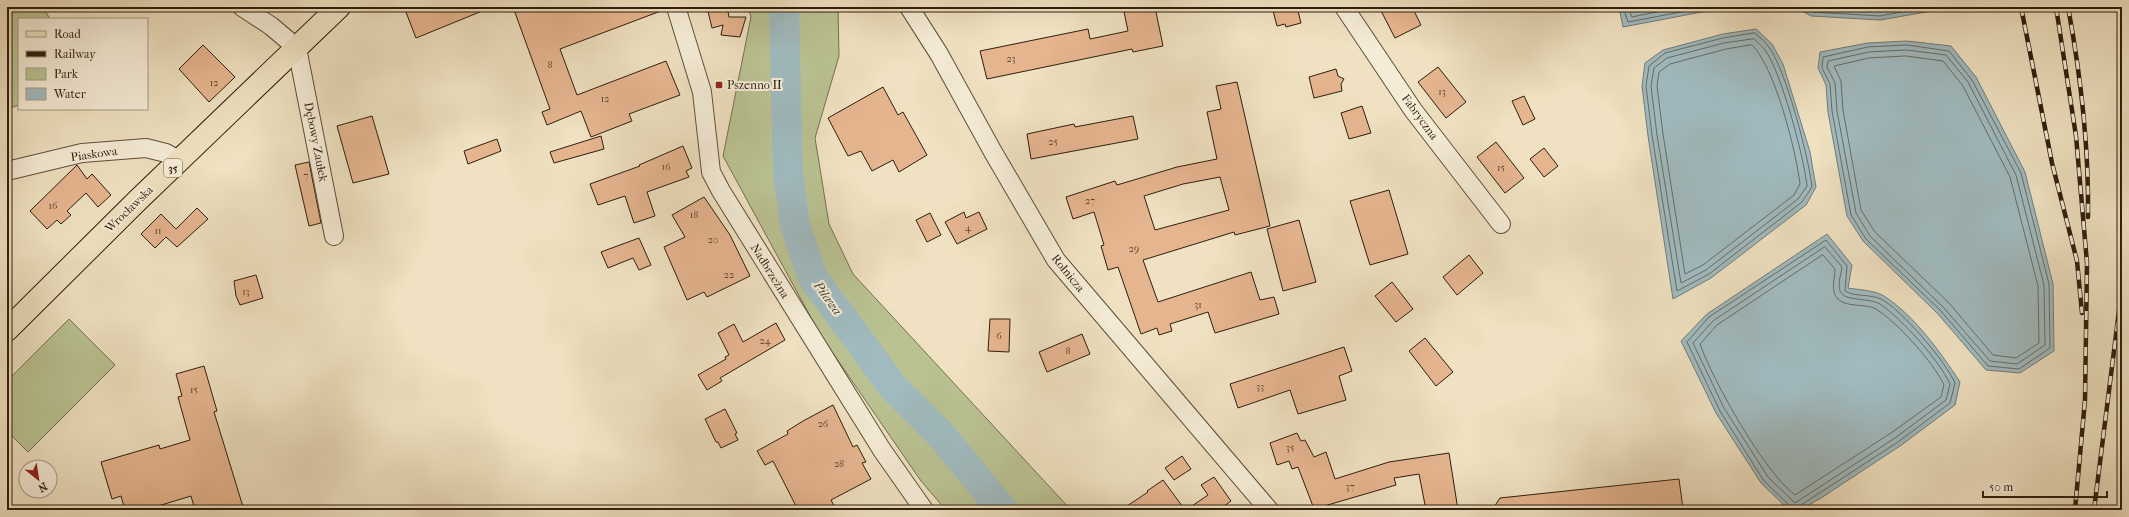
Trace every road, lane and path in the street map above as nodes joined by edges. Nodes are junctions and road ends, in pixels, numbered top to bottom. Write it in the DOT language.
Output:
graph roads {
  1 [pos="242,7"];
  2 [pos="339,7"];
  3 [pos="676,7"];
  4 [pos="909,7"];
  5 [pos="1344,7"];
  6 [pos="297,48"];
  7 [pos="180,162"];
  8 [pos="7,171"];
  9 [pos="1501,224"];
  10 [pos="334,236"];
  11 [pos="7,330"];
  12 [pos="924,510"];
  13 [pos="1269,510"];
  1 -- 6 [label="street"];
  2 -- 6 [label="main road, Wrocławska / 35"];
  3 -- 12 [label="street, Nadbrzeżna"];
  4 -- 13 [label="street, Rolnicza"];
  5 -- 9 [label="street, Fabryczna"];
  6 -- 7 [label="main road, Wrocławska / 35"];
  6 -- 10 [label="street, Dębowy Zaułek"];
  7 -- 8 [label="street, Piaskowa"];
  7 -- 11 [label="main road, Wrocławska / 35"];
}
